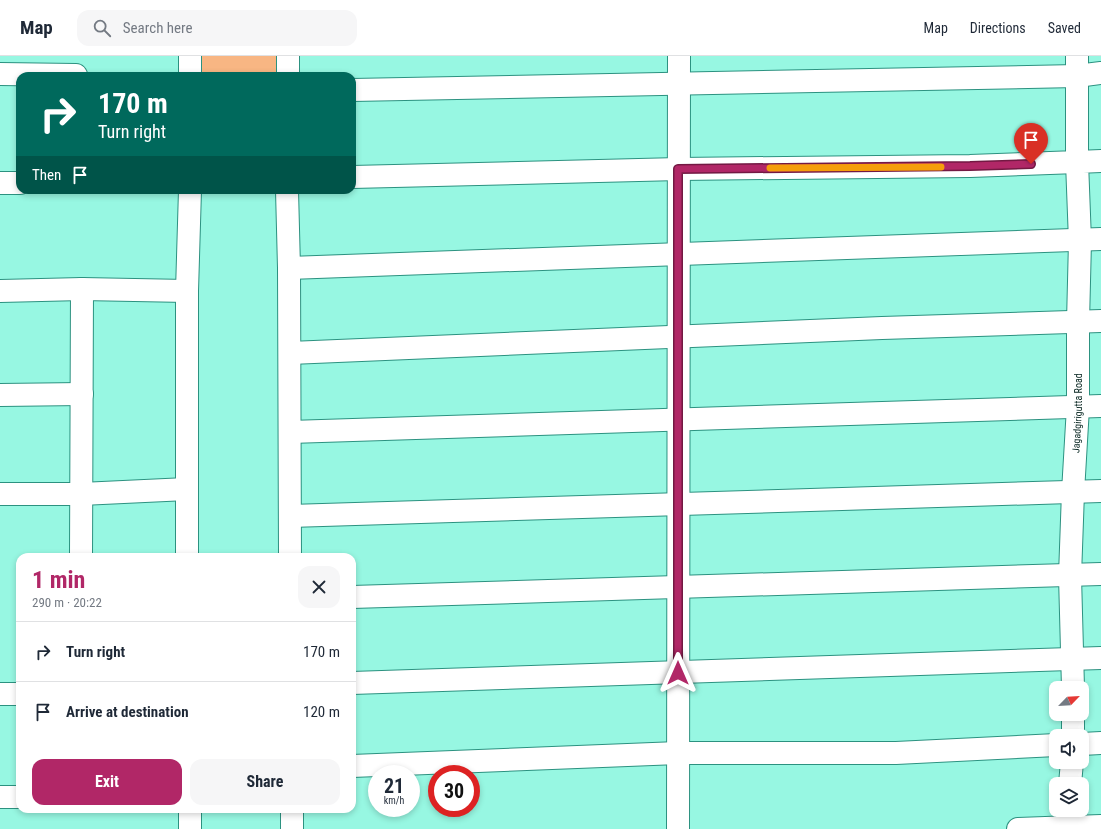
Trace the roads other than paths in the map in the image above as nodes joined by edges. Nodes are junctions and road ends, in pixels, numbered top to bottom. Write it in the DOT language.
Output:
graph roads {
  1 [pos="190,56"];
  2 [pos="288,56"];
  3 [pos="679,56"];
  4 [pos="1077,66"];
  5 [pos="76,69"];
  6 [pos="30,72"];
  7 [pos="190,72"];
  8 [pos="288,72"];
  9 [pos="16,73"];
  10 [pos="0,74"];
  11 [pos="1101,74"];
  12 [pos="679,84"];
  13 [pos="356,90"];
  14 [pos="1101,161"];
  15 [pos="1077,162"];
  16 [pos="678,169"];
  17 [pos="356,177"];
  18 [pos="0,183"];
  19 [pos="16,183"];
  20 [pos="190,194"];
  21 [pos="287,194"];
  22 [pos="1101,239"];
  23 [pos="1080,241"];
  24 [pos="678,254"];
  25 [pos="289,268"];
  26 [pos="82,289"];
  27 [pos="0,291"];
  28 [pos="187,291"];
  29 [pos="1101,321"];
  30 [pos="1078,322"];
  31 [pos="678,337"];
  32 [pos="290,353"];
  33 [pos="82,394"];
  34 [pos="0,395"];
  35 [pos="1101,406"];
  36 [pos="1078,407"];
  37 [pos="678,420"];
  38 [pos="290,432"];
  39 [pos="187,489"];
  40 [pos="1101,491"];
  41 [pos="1073,492"];
  42 [pos="0,494"];
  43 [pos="81,494"];
  44 [pos="678,505"];
  45 [pos="290,516"];
  46 [pos="81,553"];
  47 [pos="187,553"];
  48 [pos="290,553"];
  49 [pos="1101,574"];
  50 [pos="1070,576"];
  51 [pos="678,587"];
  52 [pos="356,597"];
  53 [pos="1101,658"];
  54 [pos="1073,659"];
  55 [pos="678,673"];
  56 [pos="1073,681"];
  57 [pos="356,683"];
  58 [pos="0,694"];
  59 [pos="16,694"];
  60 [pos="1101,743"];
  61 [pos="1089,744"];
  62 [pos="1049,745"];
  63 [pos="678,753"];
  64 [pos="356,766"];
  65 [pos="0,797"];
  66 [pos="16,797"];
  67 [pos="190,813"];
  68 [pos="292,813"];
  69 [pos="1067,822"];
  70 [pos="1101,826"];
  71 [pos="190,829"];
  72 [pos="292,829"];
  73 [pos="678,829"];
  74 [pos="1018,829"];
  1 -- 7 [label="street"];
  2 -- 8 [label="street"];
  3 -- 12 [label="street"];
  4 -- 11 [label="street"];
  4 -- 12 [label="street"];
  4 -- 15 [label="street, Jagadgirigutta Road"];
  5 -- 6 [label="street"];
  9 -- 10 [label="street"];
  12 -- 13 [label="street"];
  12 -- 16 [label="street"];
  14 -- 15 [label="street"];
  15 -- 16 [label="street"];
  15 -- 23 [label="street, Jagadgirigutta Road"];
  16 -- 17 [label="street"];
  16 -- 24 [label="street"];
  18 -- 19 [label="street"];
  20 -- 28 [label="street"];
  21 -- 25 [label="street"];
  22 -- 23 [label="street"];
  23 -- 24 [label="street"];
  23 -- 30 [label="street, Jagadgirigutta Road"];
  24 -- 25 [label="street"];
  24 -- 31 [label="street"];
  25 -- 32 [label="street"];
  26 -- 27 [label="street"];
  26 -- 28 [label="street"];
  26 -- 33 [label="street"];
  28 -- 39 [label="street"];
  29 -- 30 [label="street"];
  30 -- 31 [label="street"];
  30 -- 36 [label="street, Jagadgirigutta Road"];
  31 -- 32 [label="street"];
  31 -- 37 [label="street"];
  32 -- 38 [label="street"];
  33 -- 34 [label="street"];
  33 -- 43 [label="street"];
  35 -- 36 [label="street"];
  36 -- 37 [label="street"];
  36 -- 41 [label="street, Jagadgirigutta Road"];
  37 -- 38 [label="street"];
  37 -- 44 [label="street"];
  38 -- 45 [label="street"];
  39 -- 43 [label="street"];
  39 -- 47 [label="street"];
  40 -- 41 [label="street"];
  41 -- 44 [label="street"];
  41 -- 50 [label="street, Jagadgirigutta Road"];
  42 -- 43 [label="street"];
  43 -- 46 [label="street"];
  44 -- 45 [label="street"];
  44 -- 51 [label="street"];
  45 -- 48 [label="street"];
  49 -- 50 [label="street"];
  50 -- 51 [label="street"];
  50 -- 54 [label="street, Jagadgirigutta Road"];
  51 -- 52 [label="street"];
  51 -- 55 [label="street"];
  53 -- 54 [label="street"];
  54 -- 55 [label="street"];
  54 -- 56 [label="street, Jagadgirigutta Road"];
  55 -- 57 [label="street"];
  55 -- 63 [label="street"];
  58 -- 59 [label="street"];
  60 -- 61 [label="street"];
  62 -- 63 [label="street"];
  63 -- 64 [label="street"];
  63 -- 73 [label="street"];
  65 -- 66 [label="street"];
  67 -- 71 [label="street"];
  68 -- 72 [label="street"];
  69 -- 70 [label="street"];
  69 -- 74 [label="street"];
}
